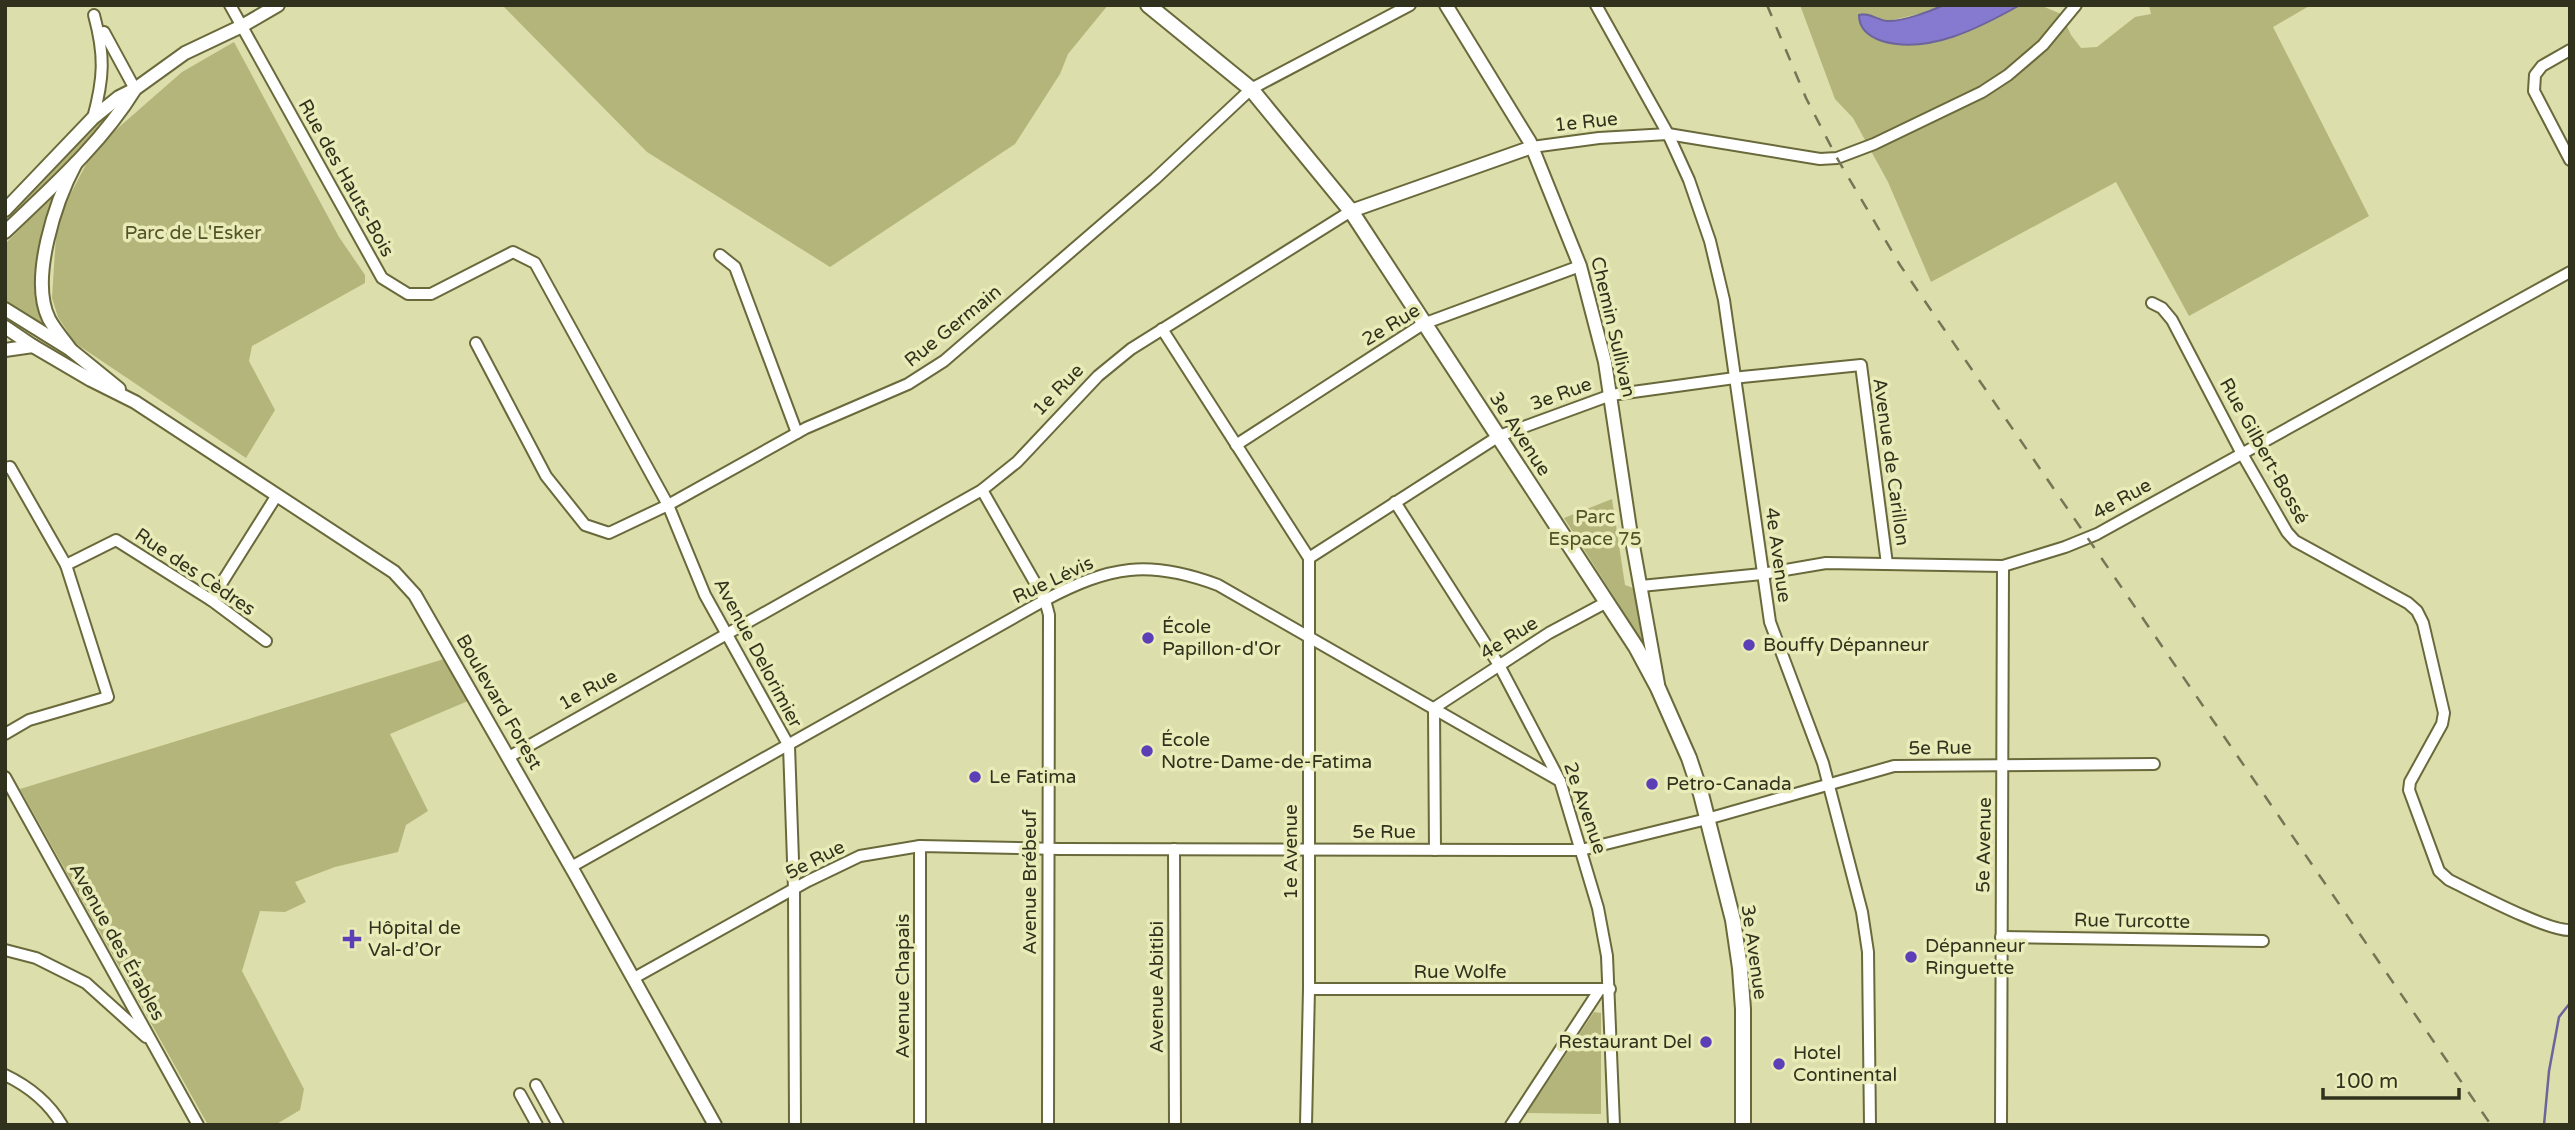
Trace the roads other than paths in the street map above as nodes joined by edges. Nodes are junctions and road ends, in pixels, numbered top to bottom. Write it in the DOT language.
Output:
graph roads {
  1 [pos="230,5"];
  2 [pos="278,5"];
  3 [pos="1148,5"];
  4 [pos="1410,5"];
  5 [pos="1446,5"];
  6 [pos="1596,5"];
  7 [pos="2076,5"];
  8 [pos="91,10"];
  9 [pos="242,26"];
  10 [pos="2570,50"];
  11 [pos="135,89"];
  12 [pos="1251,89"];
  13 [pos="93,118"];
  14 [pos="1668,134"];
  15 [pos="1532,147"];
  16 [pos="2570,160"];
  17 [pos="76,163"];
  18 [pos="5,210"];
  19 [pos="1351,211"];
  20 [pos="5,232"];
  21 [pos="513,253"];
  22 [pos="720,255"];
  23 [pos="1580,266"];
  24 [pos="2570,272"];
  25 [pos="2152,303"];
  26 [pos="5,309"];
  27 [pos="1423,324"];
  28 [pos="5,327"];
  29 [pos="1162,329"];
  30 [pos="476,343"];
  31 [pos="33,346"];
  32 [pos="5,350"];
  33 [pos="71,351"];
  34 [pos="1861,365"];
  35 [pos="1736,378"];
  36 [pos="1611,395"];
  37 [pos="135,402"];
  38 [pos="797,433"];
  39 [pos="1499,436"];
  40 [pos="1236,445"];
  41 [pos="2241,452"];
  42 [pos="5,468"];
  43 [pos="982,489"];
  44 [pos="277,495"];
  45 [pos="1395,502"];
  46 [pos="668,505"];
  47 [pos="1310,558"];
  48 [pos="1887,564"];
  49 [pos="66,565"];
  50 [pos="2004,566"];
  51 [pos="1762,574"];
  52 [pos="1641,586"];
  53 [pos="211,600"];
  54 [pos="1045,600"];
  55 [pos="1605,603"];
  56 [pos="726,634"];
  57 [pos="1311,639"];
  58 [pos="266,641"];
  59 [pos="1499,665"];
  60 [pos="1658,688"];
  61 [pos="1434,708"];
  62 [pos="5,734"];
  63 [pos="789,746"];
  64 [pos="509,757"];
  65 [pos="2154,764"];
  66 [pos="2003,765"];
  67 [pos="5,777"];
  68 [pos="1560,781"];
  69 [pos="1829,783"];
  70 [pos="1707,819"];
  71 [pos="920,846"];
  72 [pos="1048,849"];
  73 [pos="1174,849"];
  74 [pos="1308,850"];
  75 [pos="1435,850"];
  76 [pos="1581,850"];
  77 [pos="571,867"];
  78 [pos="794,889"];
  79 [pos="2565,930"];
  80 [pos="2001,937"];
  81 [pos="2263,941"];
  82 [pos="5,950"];
  83 [pos="634,978"];
  84 [pos="1309,989"];
  85 [pos="1605,989"];
  86 [pos="153,1042"];
  87 [pos="5,1074"];
  88 [pos="536,1085"];
  89 [pos="520,1094"];
  90 [pos="62,1125"];
  91 [pos="198,1125"];
  92 [pos="537,1125"];
  93 [pos="558,1125"];
  94 [pos="715,1125"];
  95 [pos="795,1125"];
  96 [pos="920,1125"];
  97 [pos="1048,1125"];
  98 [pos="1175,1125"];
  99 [pos="1307,1125"];
  100 [pos="1511,1125"];
  101 [pos="1614,1125"];
  102 [pos="1743,1125"];
  103 [pos="1870,1125"];
  104 [pos="2001,1125"];
  1 -- 9 [label="street, Rue des Hauts-Bois"];
  2 -- 9 [label="street"];
  3 -- 12 [label="main road, 3e Avenue"];
  4 -- 12 [label="street, Rue Germain"];
  5 -- 15 [label="street, Chemin Sullivan"];
  6 -- 14 [label="street, 4e Avenue"];
  7 -- 14 [label="street, 1e Rue"];
  8 -- 11 [label="street"];
  8 -- 13 [label="street"];
  9 -- 11 [label="street"];
  9 -- 21 [label="street, Rue des Hauts-Bois"];
  10 -- 16 [label="street"];
  11 -- 13 [label="street"];
  11 -- 17 [label="street"];
  12 -- 19 [label="main road, 3e Avenue"];
  12 -- 38 [label="street, Rue Germain"];
  13 -- 18 [label="street"];
  14 -- 15 [label="street, 1e Rue"];
  14 -- 35 [label="street, 4e Avenue"];
  15 -- 19 [label="street, 1e Rue"];
  15 -- 23 [label="street, Chemin Sullivan"];
  17 -- 20 [label="street"];
  17 -- 33 [label="street"];
  19 -- 27 [label="main road, 3e Avenue"];
  19 -- 29 [label="street, 1e Rue"];
  21 -- 46 [label="street, Avenue Delorimier"];
  22 -- 38 [label="street"];
  23 -- 27 [label="street, 2e Rue"];
  23 -- 36 [label="street, Chemin Sullivan"];
  24 -- 41 [label="street, 4e Rue"];
  25 -- 41 [label="street, Rue Gilbert-Bossé"];
  26 -- 33 [label="street, Boulevard Forest"];
  27 -- 39 [label="main road, 3e Avenue"];
  27 -- 40 [label="street, 2e Rue"];
  28 -- 31 [label="street, Boulevard Forest"];
  29 -- 40 [label="street"];
  29 -- 43 [label="street, 1e Rue"];
  30 -- 46 [label="street, Rue Germain"];
  31 -- 32 [label="street"];
  31 -- 37 [label="street, Boulevard Forest"];
  33 -- 37 [label="street, Boulevard Forest"];
  34 -- 35 [label="street, 3e Rue"];
  34 -- 48 [label="street, Avenue de Carillon"];
  35 -- 36 [label="street, 3e Rue"];
  35 -- 51 [label="street, 4e Avenue"];
  36 -- 39 [label="street, 3e Rue"];
  36 -- 52 [label="street, Chemin Sullivan"];
  37 -- 44 [label="street, Boulevard Forest"];
  38 -- 46 [label="street, Rue Germain"];
  39 -- 45 [label="street, 3e Rue"];
  39 -- 55 [label="main road, 3e Avenue"];
  40 -- 47 [label="street"];
  41 -- 50 [label="street, 4e Rue"];
  41 -- 79 [label="street, Rue Gilbert-Bossé"];
  42 -- 49 [label="street"];
  43 -- 54 [label="street, Avenue Brébeuf"];
  43 -- 56 [label="street, 1e Rue"];
  44 -- 53 [label="street"];
  44 -- 64 [label="street, Boulevard Forest"];
  45 -- 47 [label="street, 3e Rue"];
  45 -- 59 [label="street, 2e Avenue"];
  46 -- 56 [label="street, Avenue Delorimier"];
  47 -- 57 [label="street, 1e Avenue"];
  48 -- 50 [label="street, 4e Rue"];
  48 -- 51 [label="street, 4e Rue"];
  49 -- 53 [label="street, Rue des Cèdres"];
  49 -- 62 [label="street"];
  50 -- 66 [label="street, 5e Avenue"];
  51 -- 52 [label="street, 4e Rue"];
  51 -- 69 [label="street, 4e Avenue"];
  52 -- 60 [label="street, Chemin Sullivan"];
  53 -- 58 [label="street, Rue des Cèdres"];
  54 -- 57 [label="street, Rue Lévis"];
  54 -- 63 [label="street, Rue Lévis"];
  54 -- 72 [label="street, Avenue Brébeuf"];
  55 -- 59 [label="street, 4e Rue"];
  55 -- 60 [label="main road, 3e Avenue"];
  56 -- 63 [label="street, Avenue Delorimier"];
  56 -- 64 [label="street, 1e Rue"];
  57 -- 61 [label="street, Rue Lévis"];
  57 -- 74 [label="street, 1e Avenue"];
  59 -- 61 [label="street, 4e Rue"];
  59 -- 68 [label="street, 2e Avenue"];
  60 -- 70 [label="main road, 3e Avenue"];
  61 -- 68 [label="street, Rue Lévis"];
  61 -- 75 [label="street"];
  63 -- 77 [label="street, Rue Lévis"];
  63 -- 78 [label="street, Avenue Delorimier"];
  64 -- 77 [label="street, Boulevard Forest"];
  65 -- 66 [label="street, 5e Rue"];
  66 -- 69 [label="street, 5e Rue"];
  66 -- 80 [label="street, 5e Avenue"];
  67 -- 86 [label="street, Avenue des Érables"];
  68 -- 76 [label="street, 2e Avenue"];
  69 -- 70 [label="street, 5e Rue"];
  69 -- 103 [label="street, 4e Avenue"];
  70 -- 76 [label="street, 5e Rue"];
  70 -- 102 [label="main road, 3e Avenue"];
  71 -- 72 [label="street, 5e Rue"];
  71 -- 78 [label="street, 5e Rue"];
  71 -- 96 [label="street, Avenue Chapais"];
  72 -- 73 [label="street, 5e Rue"];
  72 -- 97 [label="street, Avenue Brébeuf"];
  73 -- 74 [label="street, 5e Rue"];
  73 -- 98 [label="street, Avenue Abitibi"];
  74 -- 75 [label="street, 5e Rue"];
  74 -- 84 [label="street, 1e Avenue"];
  75 -- 76 [label="street, 5e Rue"];
  76 -- 85 [label="street, 2e Avenue"];
  77 -- 83 [label="street, Boulevard Forest"];
  78 -- 83 [label="street, 5e Rue"];
  78 -- 95 [label="street, Avenue Delorimier"];
  80 -- 81 [label="street, Rue Turcotte"];
  80 -- 104 [label="street, 5e Avenue"];
  82 -- 86 [label="street"];
  83 -- 94 [label="street, Boulevard Forest"];
  84 -- 85 [label="street, Rue Wolfe"];
  84 -- 99 [label="street, 1e Avenue"];
  85 -- 100 [label="street"];
  85 -- 101 [label="street, 2e Avenue"];
  86 -- 91 [label="street, Avenue des Érables"];
  87 -- 90 [label="street"];
  88 -- 93 [label="street"];
  89 -- 92 [label="street"];
}
